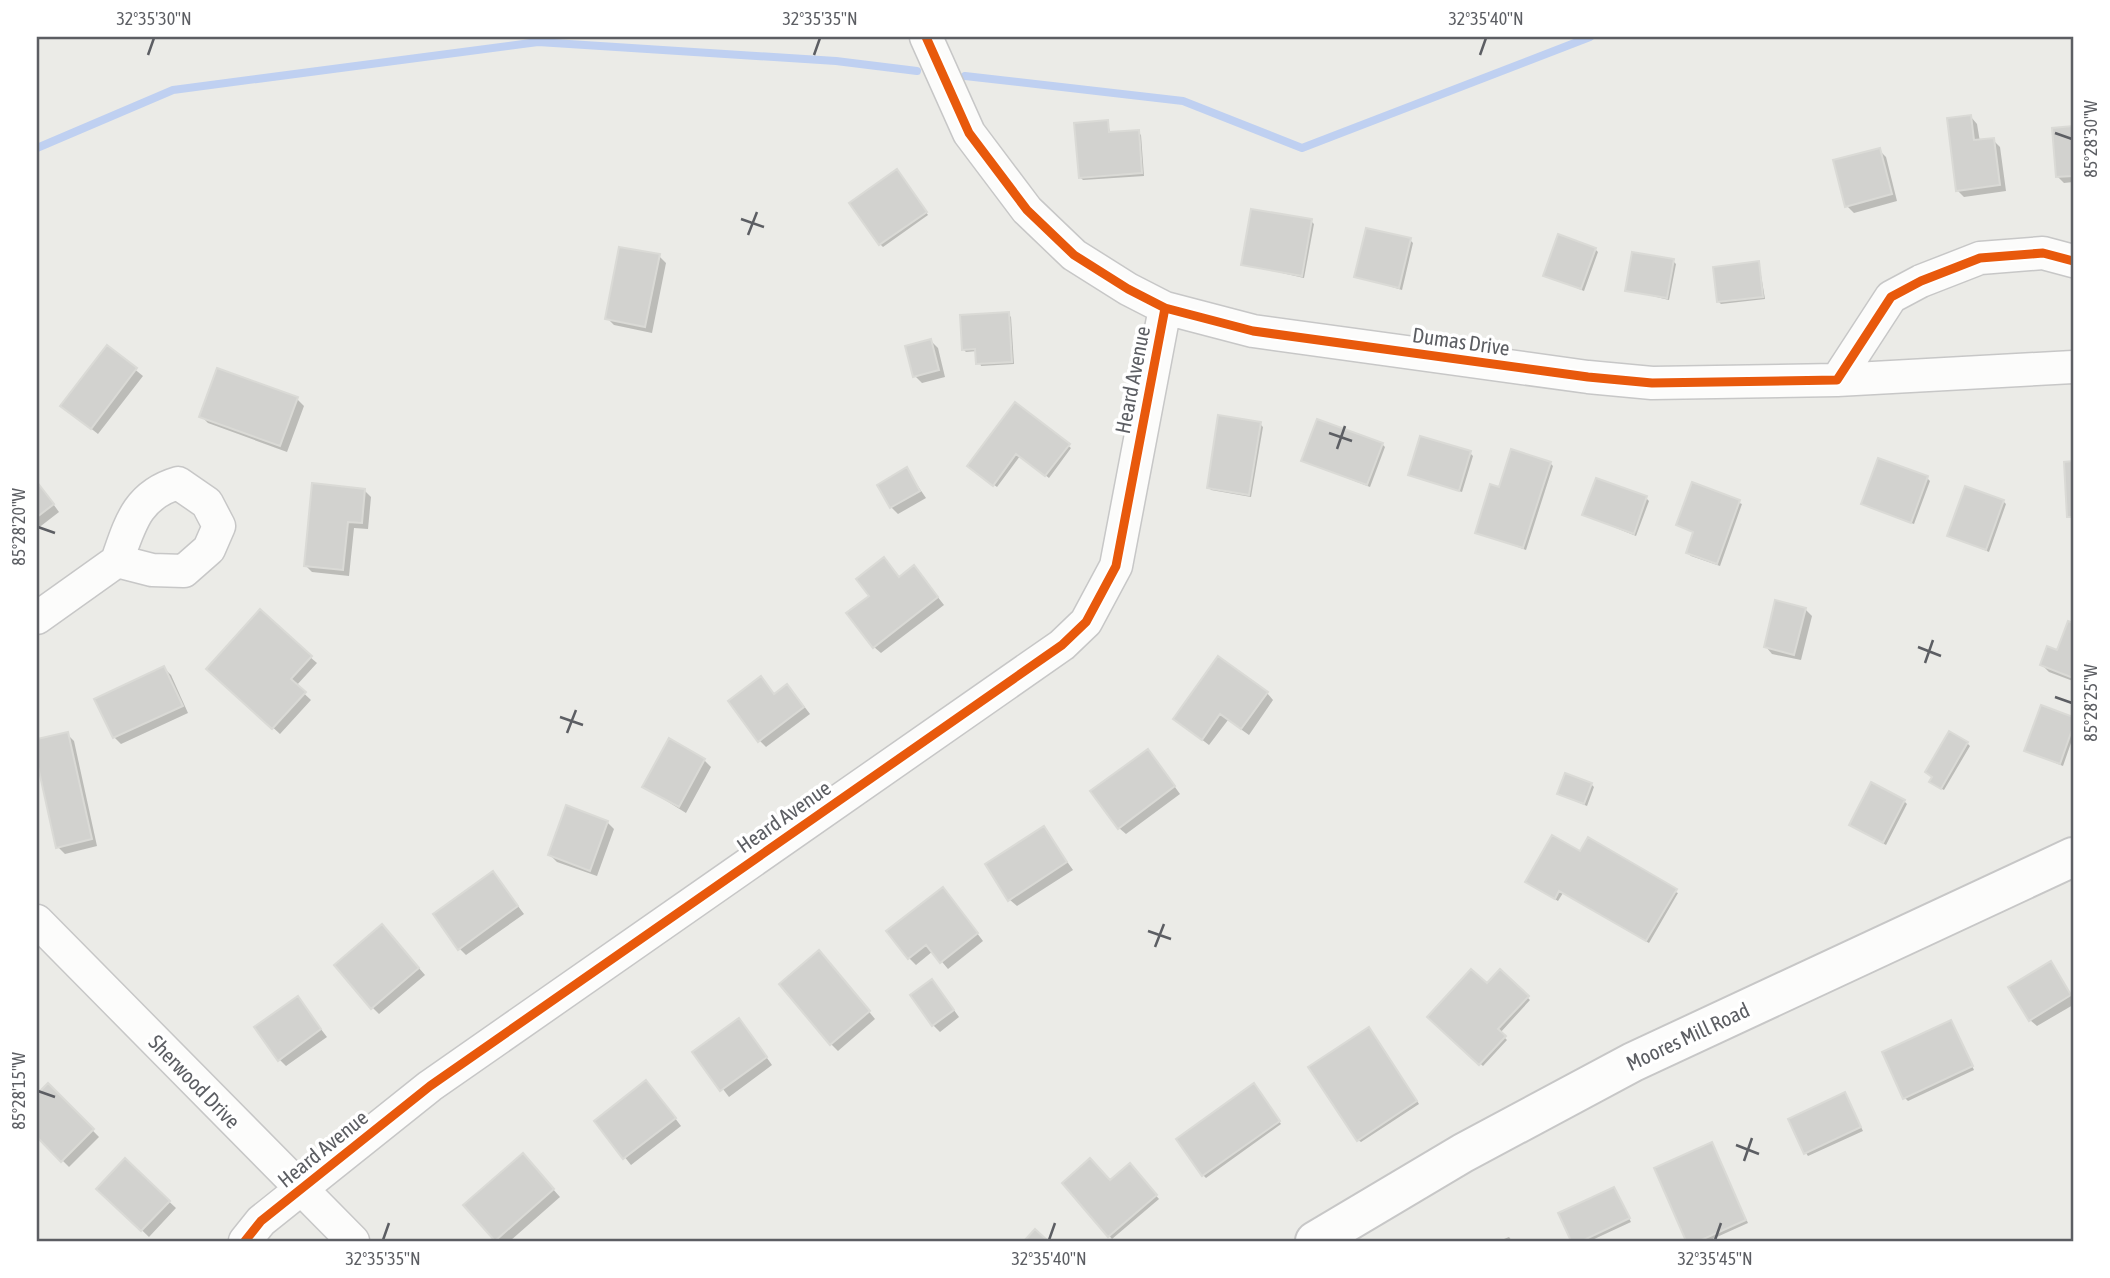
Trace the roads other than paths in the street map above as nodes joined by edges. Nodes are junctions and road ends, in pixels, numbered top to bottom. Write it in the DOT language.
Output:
graph roads {
  1 [pos="926,37"];
  2 [pos="2073,261"];
  3 [pos="1165,308"];
  4 [pos="2073,367"];
  5 [pos="1837,380"];
  6 [pos="117,561"];
  7 [pos="37,618"];
  8 [pos="2073,857"];
  9 [pos="37,921"];
  10 [pos="299,1189"];
  11 [pos="245,1241"];
  12 [pos="353,1241"];
  13 [pos="1315,1241"];
  1 -- 3 [label="street, Dumas Drive"];
  2 -- 5 [label="street"];
  3 -- 5 [label="street, Dumas Drive"];
  3 -- 10 [label="street, Heard Avenue"];
  4 -- 5 [label="street, Dumas Drive"];
  6 -- 7 [label="street"];
  8 -- 13 [label="street, Moores Mill Road"];
  9 -- 10 [label="street, Sherwood Drive"];
  10 -- 11 [label="street, Heard Avenue"];
  10 -- 12 [label="street, Sherwood Drive"];
}
